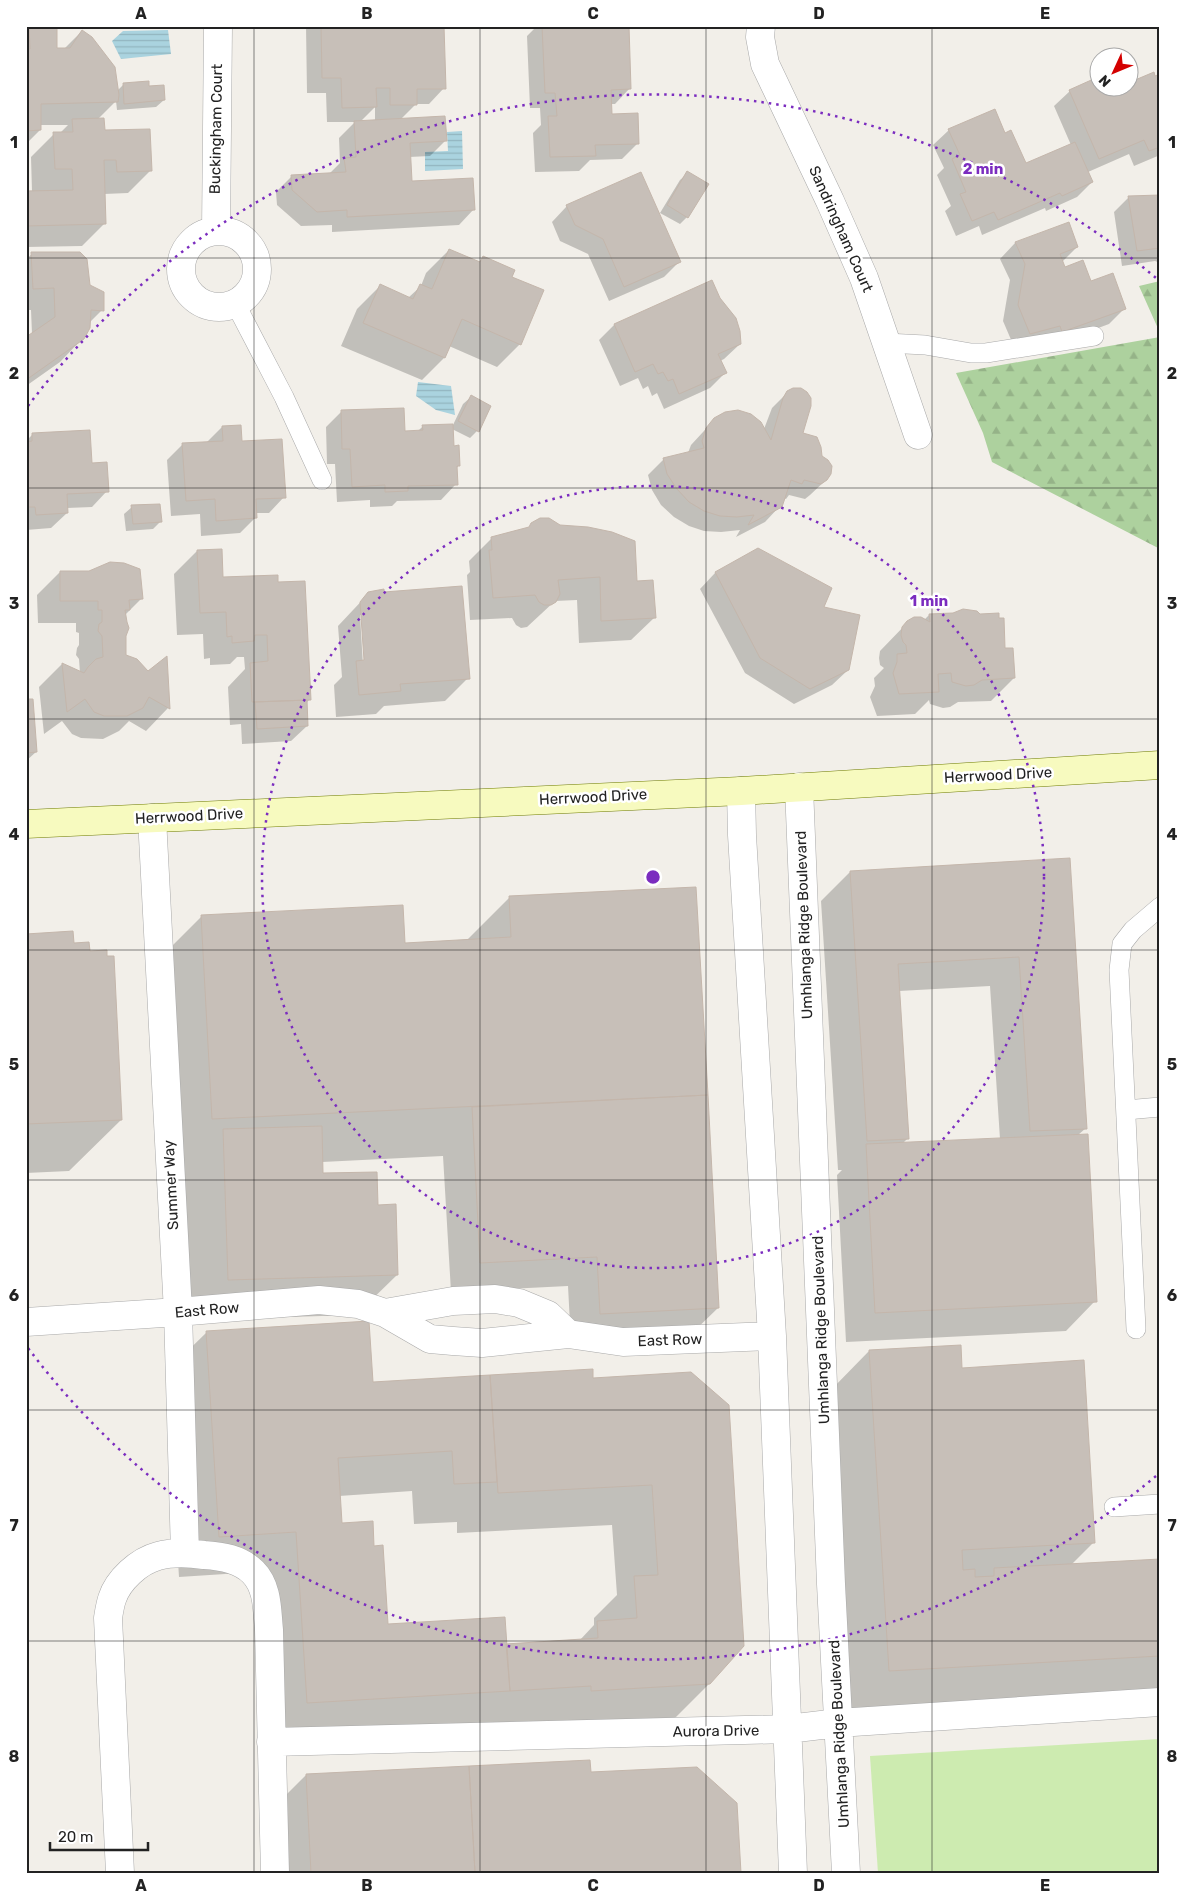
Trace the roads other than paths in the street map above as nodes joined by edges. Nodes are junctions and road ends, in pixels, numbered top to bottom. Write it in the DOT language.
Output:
graph roads {
  1 [pos="218,26"];
  2 [pos="761,26"];
  3 [pos="216,231"];
  4 [pos="235,303"];
  5 [pos="1094,336"];
  6 [pos="886,343"];
  7 [pos="918,435"];
  8 [pos="322,480"];
  9 [pos="1160,765"];
  10 [pos="799,787"];
  11 [pos="741,790"];
  12 [pos="152,818"];
  13 [pos="26,824"];
  14 [pos="1160,907"];
  15 [pos="1160,1107"];
  16 [pos="1126,1110"];
  17 [pos="178,1312"];
  18 [pos="385,1313"];
  19 [pos="26,1322"];
  20 [pos="1136,1329"];
  21 [pos="568,1334"];
  22 [pos="772,1336"];
  23 [pos="1160,1504"];
  24 [pos="1114,1507"];
  25 [pos="186,1553"];
  26 [pos="1160,1702"];
  27 [pos="838,1723"];
  28 [pos="788,1729"];
  29 [pos="271,1742"];
  30 [pos="120,1873"];
  31 [pos="274,1873"];
  32 [pos="792,1873"];
  33 [pos="846,1873"];
  1 -- 3 [label="street, Buckingham Court"];
  2 -- 6 [label="street, Sandringham Court"];
  3 -- 4 [label="street"];
  3 -- 4 [label="street"];
  4 -- 8 [label="lane"];
  5 -- 6 [label="lane"];
  6 -- 7 [label="street, Sandringham Court"];
  9 -- 10 [label="street, Herrwood Drive"];
  10 -- 11 [label="street, Herrwood Drive"];
  10 -- 27 [label="street, Umhlanga Ridge Boulevard"];
  11 -- 12 [label="street, Herrwood Drive"];
  11 -- 22 [label="street"];
  12 -- 13 [label="street, Herrwood Drive"];
  12 -- 17 [label="street, Summer Way"];
  14 -- 16 [label="lane"];
  15 -- 16 [label="lane"];
  16 -- 20 [label="lane"];
  17 -- 18 [label="street, East Row"];
  17 -- 19 [label="street, East Row"];
  17 -- 25 [label="street, Summer Way"];
  18 -- 21 [label="street, East Row"];
  18 -- 21 [label="street, East Row"];
  21 -- 22 [label="street, East Row"];
  22 -- 28 [label="street"];
  23 -- 24 [label="lane"];
  25 -- 29 [label="street"];
  25 -- 30 [label="street"];
  26 -- 27 [label="street, Aurora Drive"];
  27 -- 28 [label="street, Aurora Drive"];
  27 -- 33 [label="street, Umhlanga Ridge Boulevard"];
  28 -- 29 [label="street, Aurora Drive"];
  28 -- 32 [label="street"];
  29 -- 31 [label="street"];
}
